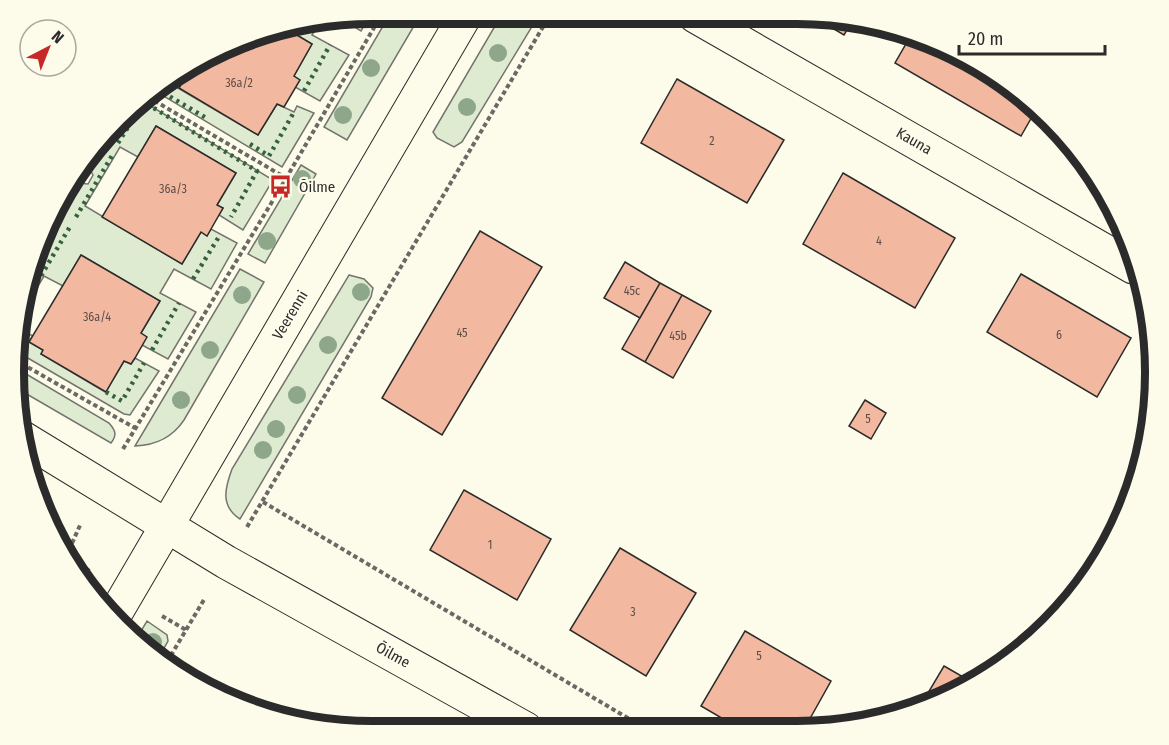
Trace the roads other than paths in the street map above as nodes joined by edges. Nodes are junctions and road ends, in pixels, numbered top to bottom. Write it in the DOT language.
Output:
graph roads {
  1 [pos="460,24"];
  2 [pos="709,24"];
  3 [pos="1128,264"];
  4 [pos="32,443"];
  5 [pos="166,525"];
  6 [pos="117,610"];
  7 [pos="512,721"];
  1 -- 5 [label="street, Veerenni"];
  2 -- 3 [label="street, Kauna"];
  4 -- 5 [label="street, Õilme"];
  5 -- 6 [label="street, Veerenni"];
  5 -- 7 [label="street, Õilme"];
}
